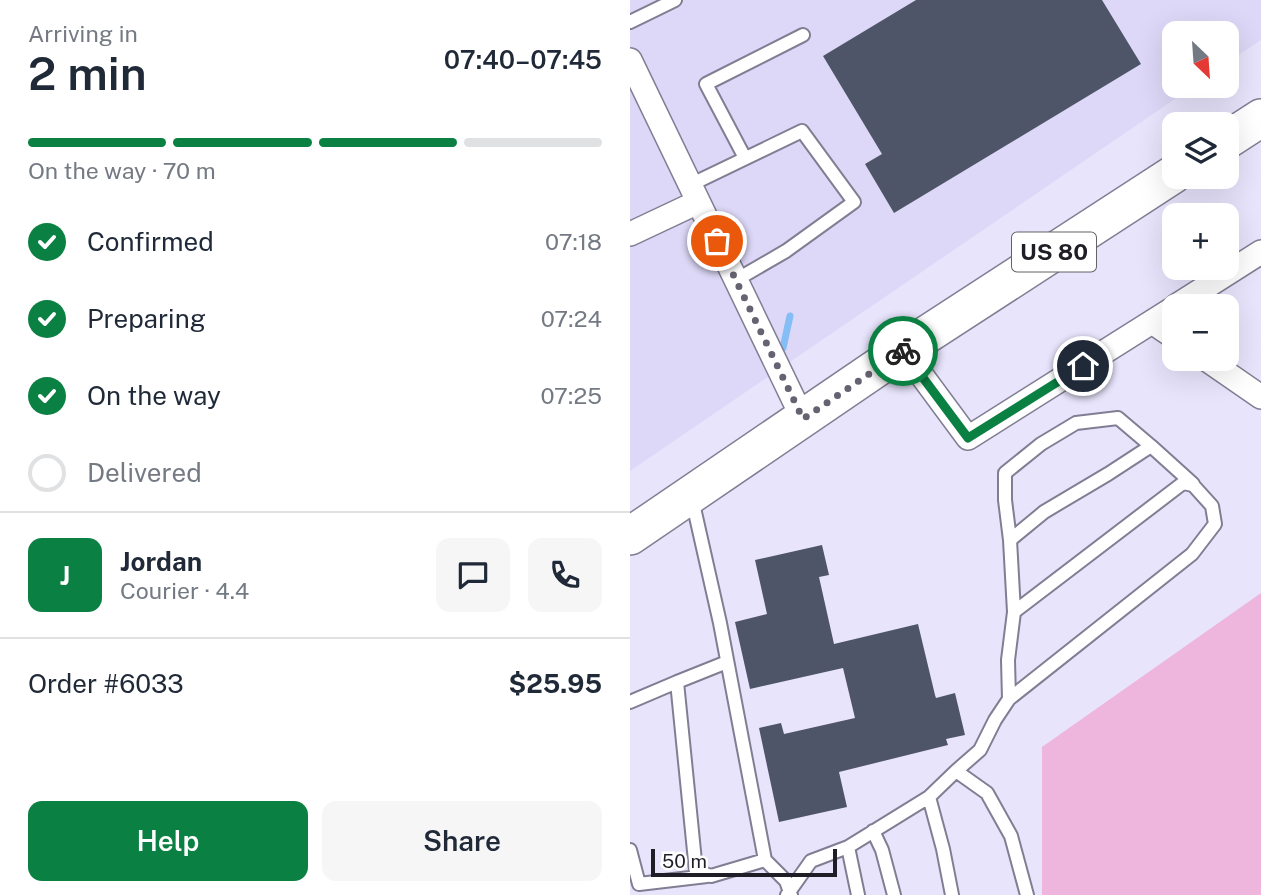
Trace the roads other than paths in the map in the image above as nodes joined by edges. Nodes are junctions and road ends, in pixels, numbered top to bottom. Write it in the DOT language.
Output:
graph roads {
  1 [pos="675,0"];
  2 [pos="630,22"];
  3 [pos="803,35"];
  4 [pos="630,60"];
  5 [pos="1261,118"];
  6 [pos="1239,132"];
  7 [pos="745,158"];
  8 [pos="1162,182"];
  9 [pos="694,193"];
  10 [pos="630,234"];
  11 [pos="1261,252"];
  12 [pos="736,280"];
  13 [pos="1195,294"];
  14 [pos="1162,315"];
  15 [pos="1152,322"];
  16 [pos="1162,329"];
  17 [pos="903,350"];
  18 [pos="1223,371"];
  19 [pos="1261,397"];
  20 [pos="803,419"];
  21 [pos="1151,446"];
  22 [pos="1193,485"];
  23 [pos="691,495"];
  24 [pos="630,537"];
  25 [pos="1010,540"];
  26 [pos="1014,612"];
  27 [pos="727,662"];
  28 [pos="677,682"];
  29 [pos="1009,699"];
  30 [pos="630,702"];
  31 [pos="956,771"];
  32 [pos="929,797"];
  33 [pos="873,831"];
  34 [pos="848,847"];
  35 [pos="630,850"];
  36 [pos="765,860"];
  37 [pos="711,876"];
  38 [pos="789,893"];
  39 [pos="858,895"];
  40 [pos="894,895"];
  41 [pos="951,895"];
  42 [pos="1027,895"];
  1 -- 2 [label="lane"];
  3 -- 7 [label="lane"];
  4 -- 9 [label="street"];
  5 -- 6 [label="main road"];
  7 -- 9 [label="lane"];
  7 -- 12 [label="lane"];
  8 -- 17 [label="main road, US 80"];
  9 -- 10 [label="street"];
  9 -- 12 [label="street"];
  11 -- 13 [label="street"];
  12 -- 20 [label="street"];
  14 -- 15 [label="street"];
  15 -- 16 [label="street"];
  15 -- 17 [label="street"];
  17 -- 20 [label="main road, US 80"];
  18 -- 19 [label="street"];
  20 -- 23 [label="main road, US 80"];
  21 -- 22 [label="lane"];
  21 -- 25 [label="lane"];
  21 -- 25 [label="lane"];
  22 -- 26 [label="lane"];
  22 -- 29 [label="lane"];
  23 -- 24 [label="main road, US 80"];
  23 -- 27 [label="lane"];
  25 -- 26 [label="lane"];
  26 -- 29 [label="lane"];
  27 -- 28 [label="lane"];
  27 -- 36 [label="lane"];
  28 -- 30 [label="lane"];
  28 -- 37 [label="lane"];
  29 -- 31 [label="lane"];
  31 -- 32 [label="lane"];
  31 -- 42 [label="lane"];
  32 -- 33 [label="lane"];
  32 -- 41 [label="lane"];
  33 -- 34 [label="lane"];
  33 -- 40 [label="lane"];
  34 -- 38 [label="lane"];
  34 -- 39 [label="lane"];
  35 -- 37 [label="lane"];
  36 -- 37 [label="lane"];
  36 -- 38 [label="lane"];
}
